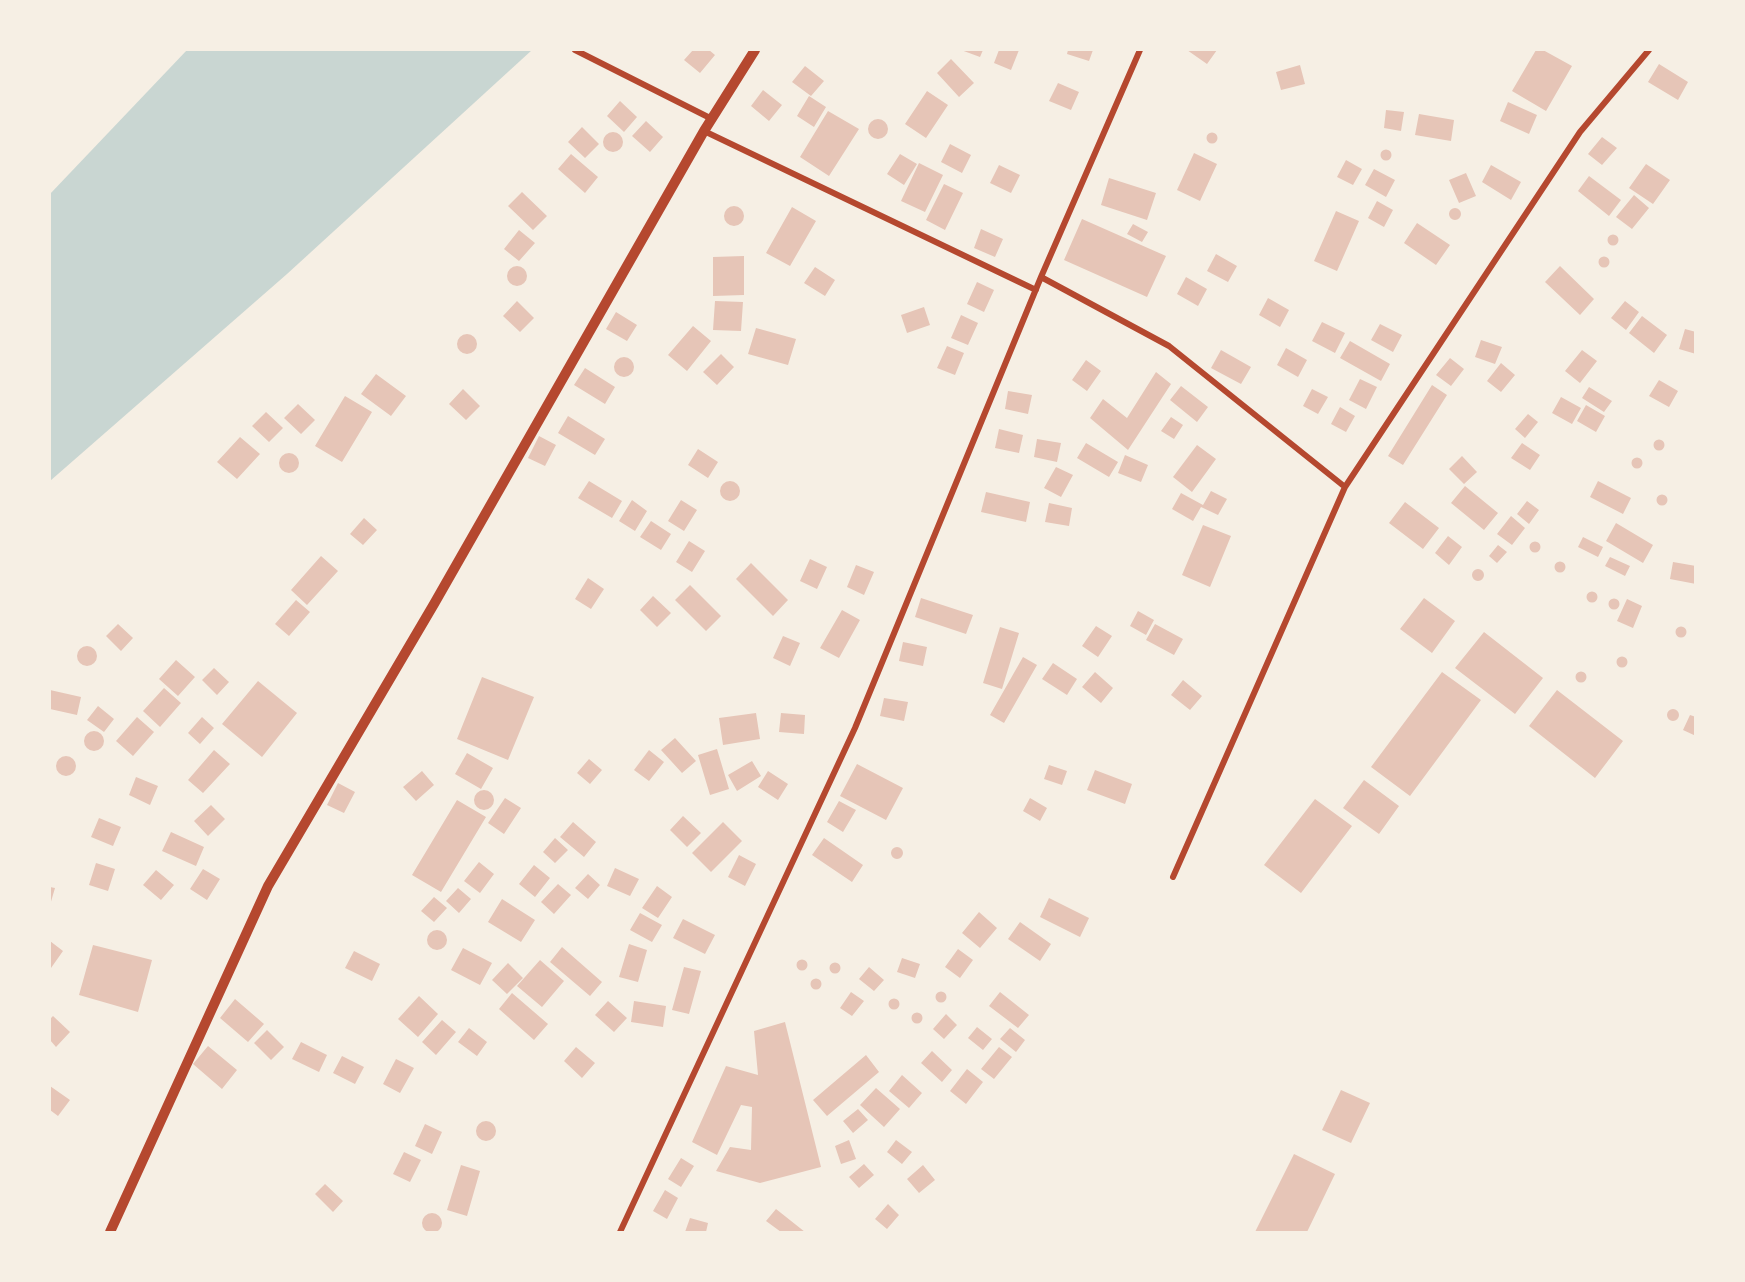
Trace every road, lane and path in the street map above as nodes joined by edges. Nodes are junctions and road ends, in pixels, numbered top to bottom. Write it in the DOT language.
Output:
graph roads {
  1 [pos="575,50"];
  2 [pos="755,50"];
  3 [pos="1140,50"];
  4 [pos="1649,50"];
  5 [pos="711,119"];
  6 [pos="704,131"];
  7 [pos="1041,277"];
  8 [pos="1036,290"];
  9 [pos="1345,487"];
  10 [pos="1173,877"];
  11 [pos="110,1233"];
  12 [pos="620,1233"];
  1 -- 5 [label="street"];
  2 -- 5 [label="street"];
  3 -- 7 [label="street"];
  4 -- 9 [label="street"];
  5 -- 6 [label="street"];
  6 -- 8 [label="street"];
  6 -- 11 [label="street"];
  7 -- 8 [label="street"];
  7 -- 9 [label="street"];
  8 -- 12 [label="street"];
  9 -- 10 [label="street"];
}
